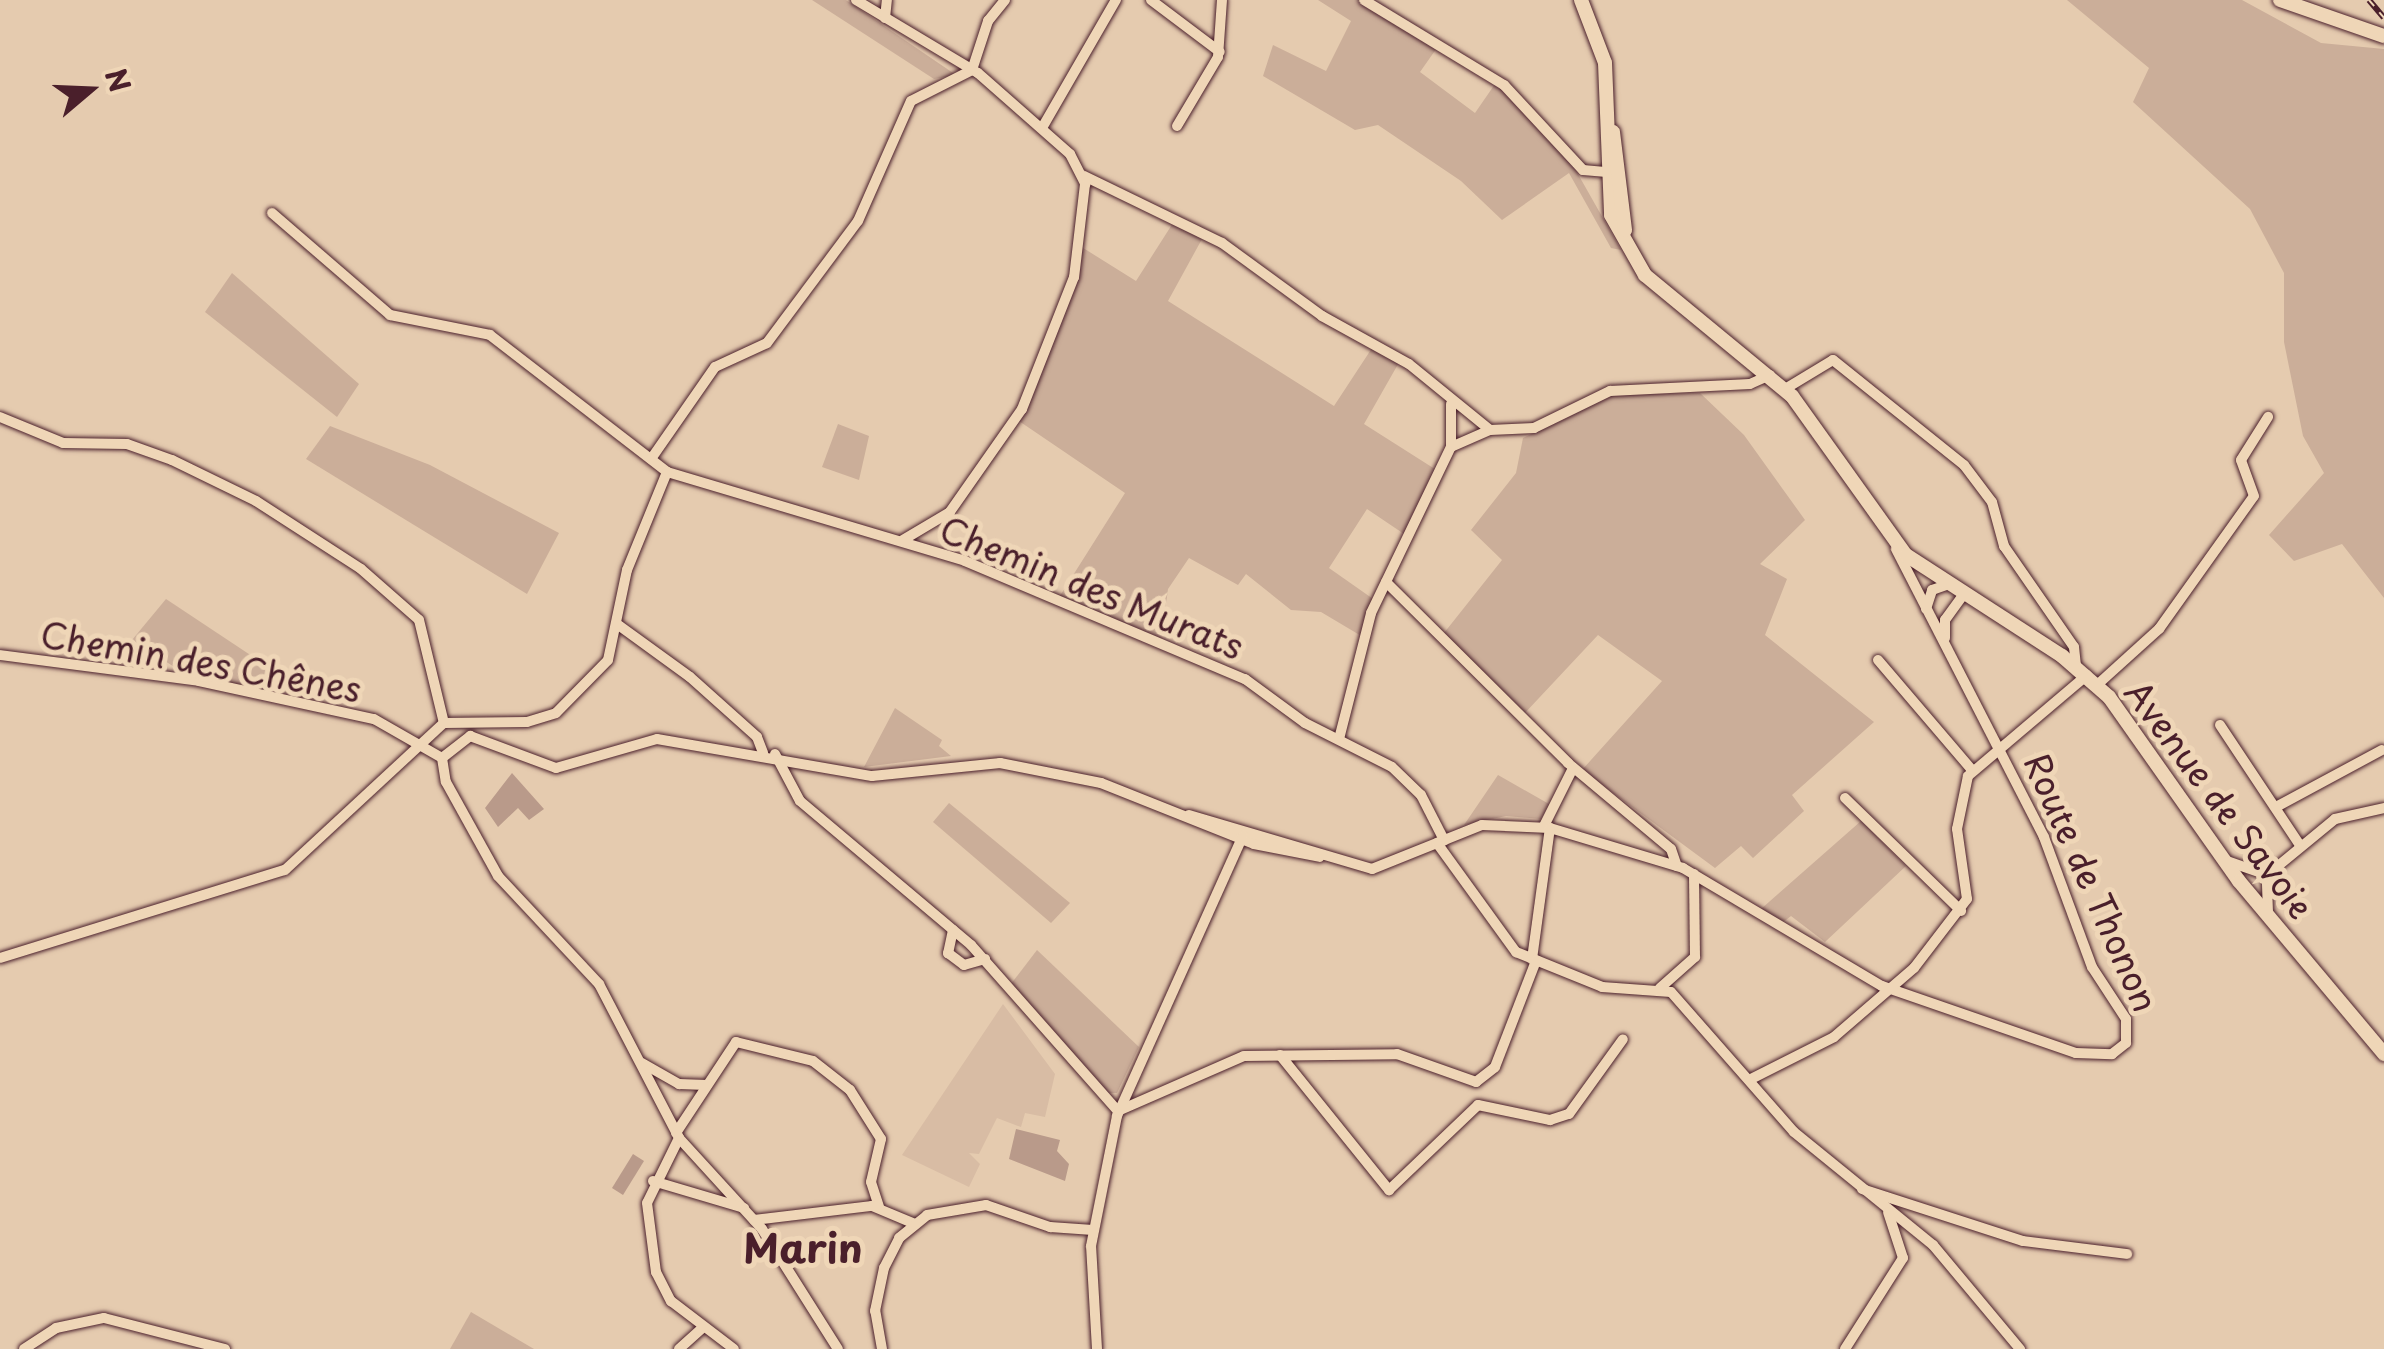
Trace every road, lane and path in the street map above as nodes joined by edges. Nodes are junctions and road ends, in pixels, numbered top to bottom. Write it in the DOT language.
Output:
graph roads {
  1 [pos="856,0"];
  2 [pos="887,0"];
  3 [pos="1005,0"];
  4 [pos="1116,0"];
  5 [pos="1151,0"];
  6 [pos="1222,0"];
  7 [pos="1364,0"];
  8 [pos="1581,0"];
  9 [pos="2280,0"];
  10 [pos="886,18"];
  11 [pos="2384,36"];
  12 [pos="1220,52"];
  13 [pos="972,70"];
  14 [pos="1177,126"];
  15 [pos="1042,128"];
  16 [pos="1612,173"];
  17 [pos="1084,176"];
  18 [pos="272,213"];
  19 [pos="1770,375"];
  20 [pos="1785,389"];
  21 [pos="1451,402"];
  22 [pos="0,416"];
  23 [pos="2268,417"];
  24 [pos="1490,430"];
  25 [pos="1451,448"];
  26 [pos="651,459"];
  27 [pos="667,472"];
  28 [pos="1890,535"];
  29 [pos="902,540"];
  30 [pos="1386,582"];
  31 [pos="1949,584"];
  32 [pos="1964,594"];
  33 [pos="1927,611"];
  34 [pos="617,624"];
  35 [pos="1946,644"];
  36 [pos="0,655"];
  37 [pos="1878,660"];
  38 [pos="2087,676"];
  39 [pos="444,722"];
  40 [pos="2220,725"];
  41 [pos="1340,739"];
  42 [pos="424,742"];
  43 [pos="1998,746"];
  44 [pos="2382,750"];
  45 [pos="769,754"];
  46 [pos="442,758"];
  47 [pos="1574,768"];
  48 [pos="1972,770"];
  49 [pos="1845,798"];
  50 [pos="2276,807"];
  51 [pos="2384,808"];
  52 [pos="1547,827"];
  53 [pos="1243,836"];
  54 [pos="1441,842"];
  55 [pos="2301,847"];
  56 [pos="2226,861"];
  57 [pos="1677,866"];
  58 [pos="1694,874"];
  59 [pos="2267,875"];
  60 [pos="1961,911"];
  61 [pos="2269,918"];
  62 [pos="953,930"];
  63 [pos="0,958"];
  64 [pos="984,959"];
  65 [pos="1534,960"];
  66 [pos="1660,988"];
  67 [pos="1892,990"];
  68 [pos="1623,1040"];
  69 [pos="2384,1054"];
  70 [pos="1280,1055"];
  71 [pos="642,1063"];
  72 [pos="1749,1080"];
  73 [pos="707,1085"];
  74 [pos="1118,1111"];
  75 [pos="677,1136"];
  76 [pos="653,1181"];
  77 [pos="1862,1189"];
  78 [pos="878,1207"];
  79 [pos="744,1208"];
  80 [pos="1888,1211"];
  81 [pos="754,1220"];
  82 [pos="914,1224"];
  83 [pos="1093,1230"];
  84 [pos="2127,1254"];
  85 [pos="702,1328"];
  86 [pos="24,1349"];
  87 [pos="225,1349"];
  88 [pos="679,1349"];
  89 [pos="734,1349"];
  90 [pos="838,1349"];
  91 [pos="882,1349"];
  92 [pos="1096,1349"];
  93 [pos="1844,1349"];
  94 [pos="2020,1349"];
  1 -- 10 [label="street"];
  2 -- 10 [label="street"];
  3 -- 13 [label="street"];
  4 -- 15 [label="street"];
  5 -- 12 [label="street"];
  6 -- 12 [label="street"];
  7 -- 16 [label="street"];
  8 -- 16 [label="main road, Route de Thonon"];
  9 -- 11 [label="main road"];
  10 -- 13 [label="street"];
  12 -- 14 [label="street"];
  13 -- 15 [label="street"];
  13 -- 26 [label="street"];
  15 -- 17 [label="street"];
  16 -- 19 [label="main road, Route de Thonon"];
  17 -- 21 [label="street"];
  17 -- 29 [label="street"];
  18 -- 26 [label="street"];
  19 -- 20 [label="main road, Route de Thonon"];
  19 -- 24 [label="street"];
  20 -- 28 [label="main road, Route de Thonon"];
  20 -- 38 [label="street"];
  21 -- 24 [label="street"];
  21 -- 25 [label="street"];
  22 -- 39 [label="street"];
  23 -- 38 [label="street"];
  24 -- 25 [label="street"];
  25 -- 30 [label="street"];
  26 -- 27 [label="street"];
  27 -- 29 [label="street, Chemin des Murats"];
  27 -- 34 [label="street"];
  28 -- 31 [label="main road, Avenue de Savoie"];
  28 -- 33 [label="street, Route de Thonon"];
  29 -- 41 [label="street, Chemin des Murats"];
  30 -- 41 [label="street"];
  30 -- 47 [label="street"];
  31 -- 32 [label="main road, Avenue de Savoie"];
  31 -- 33 [label="street"];
  32 -- 35 [label="street"];
  32 -- 38 [label="main road, Avenue de Savoie"];
  33 -- 35 [label="street, Route de Thonon"];
  34 -- 39 [label="street"];
  34 -- 45 [label="street"];
  35 -- 43 [label="street, Route de Thonon"];
  36 -- 42 [label="street, Chemin des Chênes"];
  37 -- 48 [label="street"];
  38 -- 43 [label="street"];
  38 -- 56 [label="main road, Avenue de Savoie"];
  39 -- 42 [label="street"];
  40 -- 50 [label="street"];
  41 -- 54 [label="street, Chemin des Murats"];
  42 -- 46 [label="street, Chemin des Chênes"];
  42 -- 63 [label="street"];
  43 -- 48 [label="street"];
  43 -- 67 [label="street, Route de Thonon"];
  44 -- 50 [label="street"];
  45 -- 46 [label="street, Route de Thonon"];
  45 -- 53 [label="street, Route de Thonon"];
  45 -- 62 [label="street"];
  46 -- 71 [label="street"];
  47 -- 52 [label="street"];
  47 -- 57 [label="street"];
  48 -- 60 [label="street"];
  49 -- 60 [label="street"];
  50 -- 55 [label="street"];
  51 -- 55 [label="street"];
  52 -- 54 [label="street, Route de Thonon"];
  52 -- 57 [label="street, Route de Thonon"];
  52 -- 65 [label="street"];
  53 -- 54 [label="street, Route de Thonon"];
  53 -- 74 [label="street"];
  54 -- 65 [label="street, Chemin des Murats"];
  55 -- 59 [label="street"];
  56 -- 59 [label="street"];
  56 -- 61 [label="main road, Avenue de Savoie"];
  57 -- 58 [label="street, Route de Thonon"];
  58 -- 66 [label="street"];
  58 -- 67 [label="street, Route de Thonon"];
  59 -- 61 [label="street"];
  60 -- 67 [label="street"];
  61 -- 69 [label="main road, Avenue de Savoie"];
  62 -- 64 [label="street"];
  62 -- 64 [label="street"];
  64 -- 74 [label="street"];
  65 -- 66 [label="street, Chemin des Murats"];
  65 -- 70 [label="street"];
  66 -- 72 [label="street"];
  67 -- 72 [label="street"];
  68 -- 70 [label="street"];
  70 -- 74 [label="street"];
  71 -- 73 [label="street"];
  71 -- 75 [label="street"];
  72 -- 77 [label="street"];
  73 -- 75 [label="street"];
  73 -- 78 [label="street"];
  74 -- 83 [label="street"];
  75 -- 76 [label="street"];
  75 -- 79 [label="street"];
  76 -- 79 [label="street"];
  76 -- 85 [label="street"];
  77 -- 80 [label="street"];
  77 -- 84 [label="street"];
  78 -- 81 [label="street"];
  78 -- 82 [label="street"];
  79 -- 81 [label="street"];
  80 -- 93 [label="street"];
  80 -- 94 [label="street"];
  81 -- 90 [label="street"];
  82 -- 83 [label="street"];
  82 -- 91 [label="street"];
  83 -- 92 [label="street"];
  85 -- 88 [label="street"];
  85 -- 89 [label="street"];
  86 -- 87 [label="street"];
}
